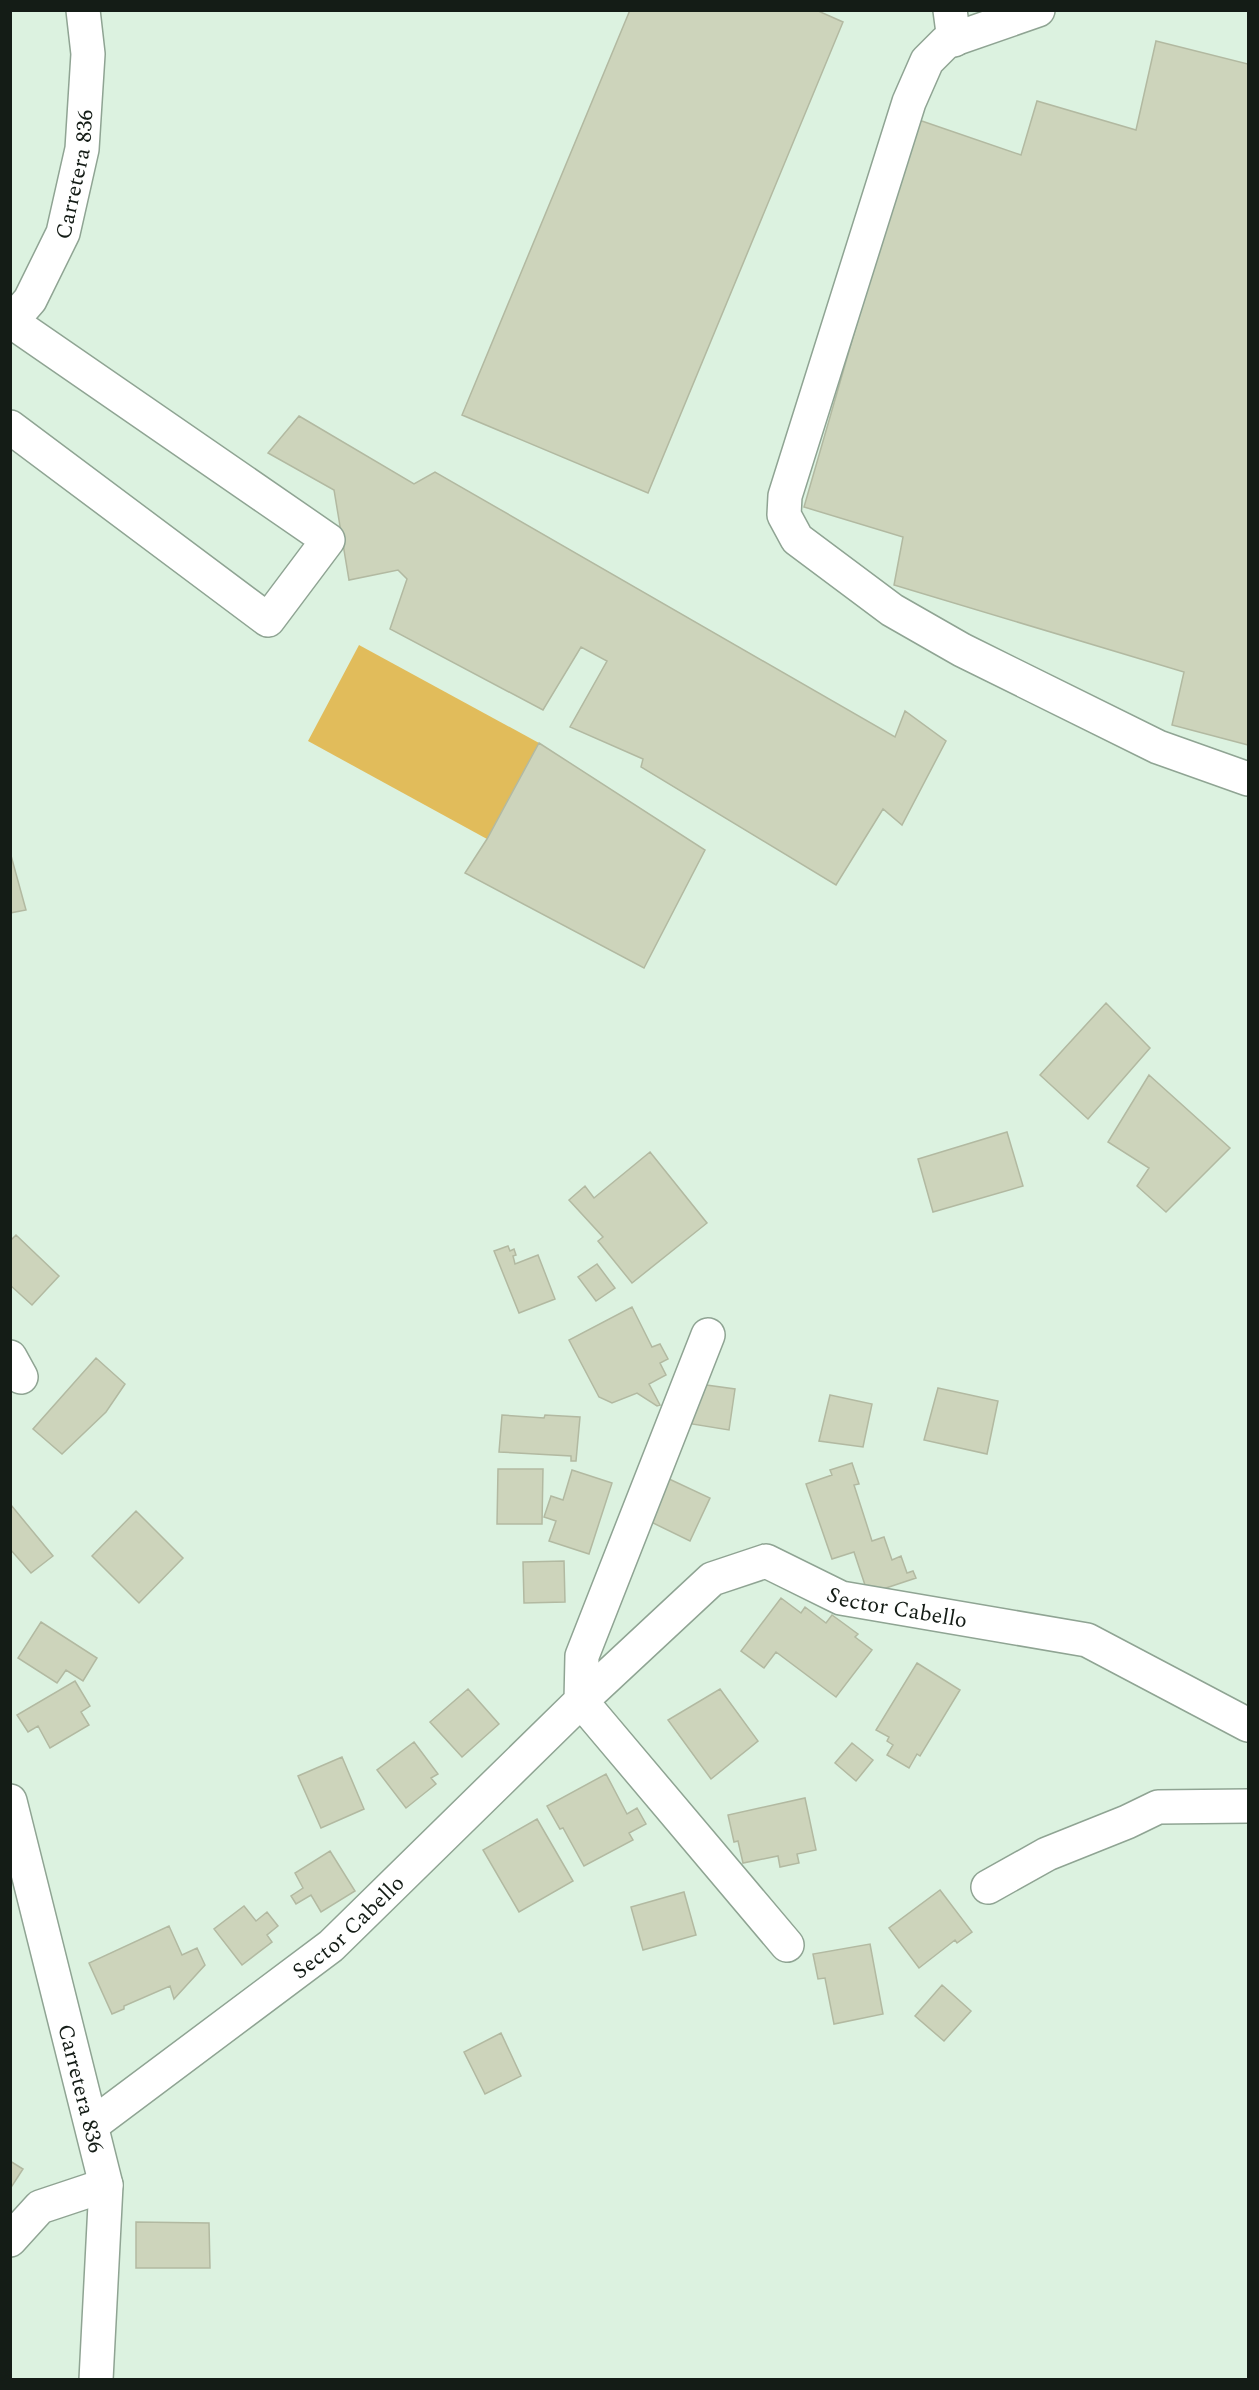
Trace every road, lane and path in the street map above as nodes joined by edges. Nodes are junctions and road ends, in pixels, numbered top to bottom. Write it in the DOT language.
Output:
graph roads {
  1 [pos="83,10"];
  2 [pos="1038,10"];
  3 [pos="952,25"];
  4 [pos="11,322"];
  5 [pos="10,427"];
  6 [pos="1248,779"];
  7 [pos="708,1335"];
  8 [pos="581,1701"];
  9 [pos="1248,1725"];
  10 [pos="10,1801"];
  11 [pos="1248,1806"];
  12 [pos="988,1887"];
  13 [pos="787,1945"];
  14 [pos="92,2125"];
  15 [pos="106,2185"];
  16 [pos="10,2240"];
  17 [pos="96,2379"];
  1 -- 4 [label="street, Carretera 836"];
  2 -- 3 [label="street"];
  3 -- 6 [label="street"];
  4 -- 5 [label="street"];
  7 -- 8 [label="street"];
  8 -- 9 [label="street, Sector Cabello"];
  8 -- 13 [label="street"];
  8 -- 14 [label="street, Sector Cabello"];
  10 -- 14 [label="street, Carretera 836"];
  11 -- 12 [label="street"];
  14 -- 15 [label="street, Carretera 836"];
  15 -- 16 [label="street"];
  15 -- 17 [label="street, Carretera 836"];
}
